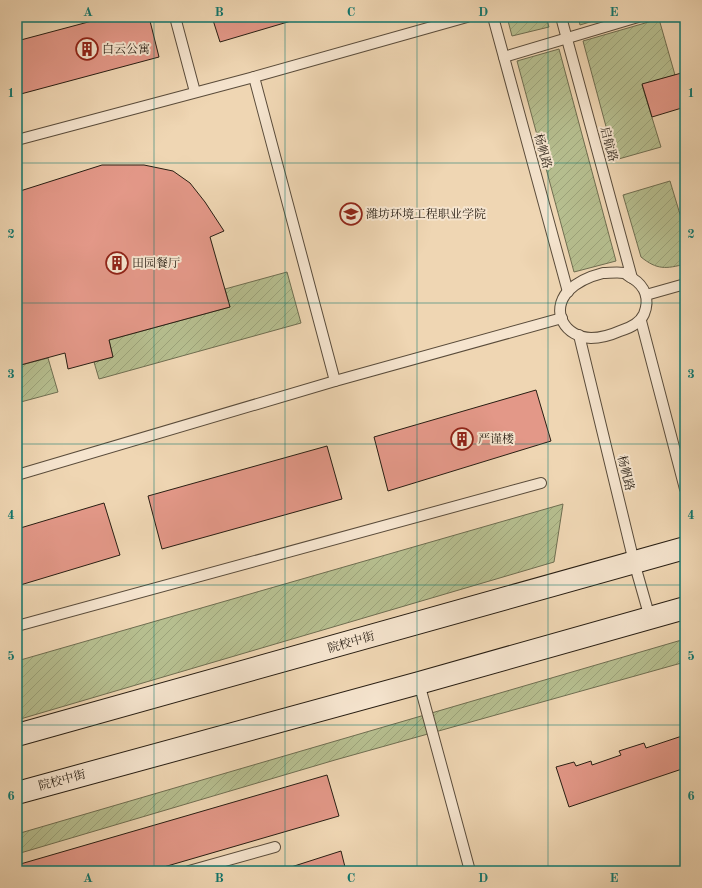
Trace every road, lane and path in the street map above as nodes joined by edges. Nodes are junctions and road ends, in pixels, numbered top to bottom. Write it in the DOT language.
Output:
graph roads {
  1 [pos="175,17"];
  2 [pos="467,17"];
  3 [pos="493,17"];
  4 [pos="561,17"];
  5 [pos="638,17"];
  6 [pos="451,19"];
  7 [pos="566,38"];
  8 [pos="504,57"];
  9 [pos="254,77"];
  10 [pos="195,92"];
  11 [pos="17,140"];
  12 [pos="632,278"];
  13 [pos="685,284"];
  14 [pos="568,292"];
  15 [pos="646,295"];
  16 [pos="562,318"];
  17 [pos="641,321"];
  18 [pos="579,335"];
  19 [pos="335,381"];
  20 [pos="17,475"];
  21 [pos="541,483"];
  22 [pos="685,489"];
  23 [pos="685,548"];
  24 [pos="634,562"];
  25 [pos="685,608"];
  26 [pos="650,618"];
  27 [pos="17,626"];
  28 [pos="419,683"];
  29 [pos="17,735"];
  30 [pos="17,793"];
  31 [pos="275,847"];
  32 [pos="189,871"];
  33 [pos="470,871"];
  1 -- 10 [label="lane"];
  2 -- 6 [label="lane"];
  3 -- 8 [label="lane, 杨帆路"];
  4 -- 7 [label="lane, 启航路"];
  5 -- 7 [label="lane"];
  6 -- 9 [label="lane"];
  7 -- 8 [label="lane"];
  7 -- 12 [label="lane, 启航路"];
  8 -- 14 [label="lane, 杨帆路"];
  9 -- 10 [label="lane"];
  9 -- 19 [label="lane"];
  10 -- 11 [label="lane"];
  12 -- 14 [label="lane"];
  12 -- 15 [label="lane"];
  13 -- 15 [label="lane"];
  14 -- 16 [label="lane"];
  15 -- 17 [label="lane"];
  16 -- 18 [label="lane"];
  16 -- 19 [label="lane"];
  17 -- 18 [label="lane"];
  17 -- 22 [label="lane"];
  18 -- 24 [label="lane, 杨帆路"];
  19 -- 20 [label="lane"];
  21 -- 27 [label="lane"];
  23 -- 24 [label="main road, 院校中街"];
  24 -- 26 [label="lane, 杨帆路"];
  24 -- 29 [label="main road, 院校中街"];
  25 -- 26 [label="main road, 院校中街"];
  26 -- 28 [label="main road, 院校中街"];
  28 -- 30 [label="main road, 院校中街"];
  28 -- 33 [label="lane"];
  31 -- 32 [label="lane"];
}
